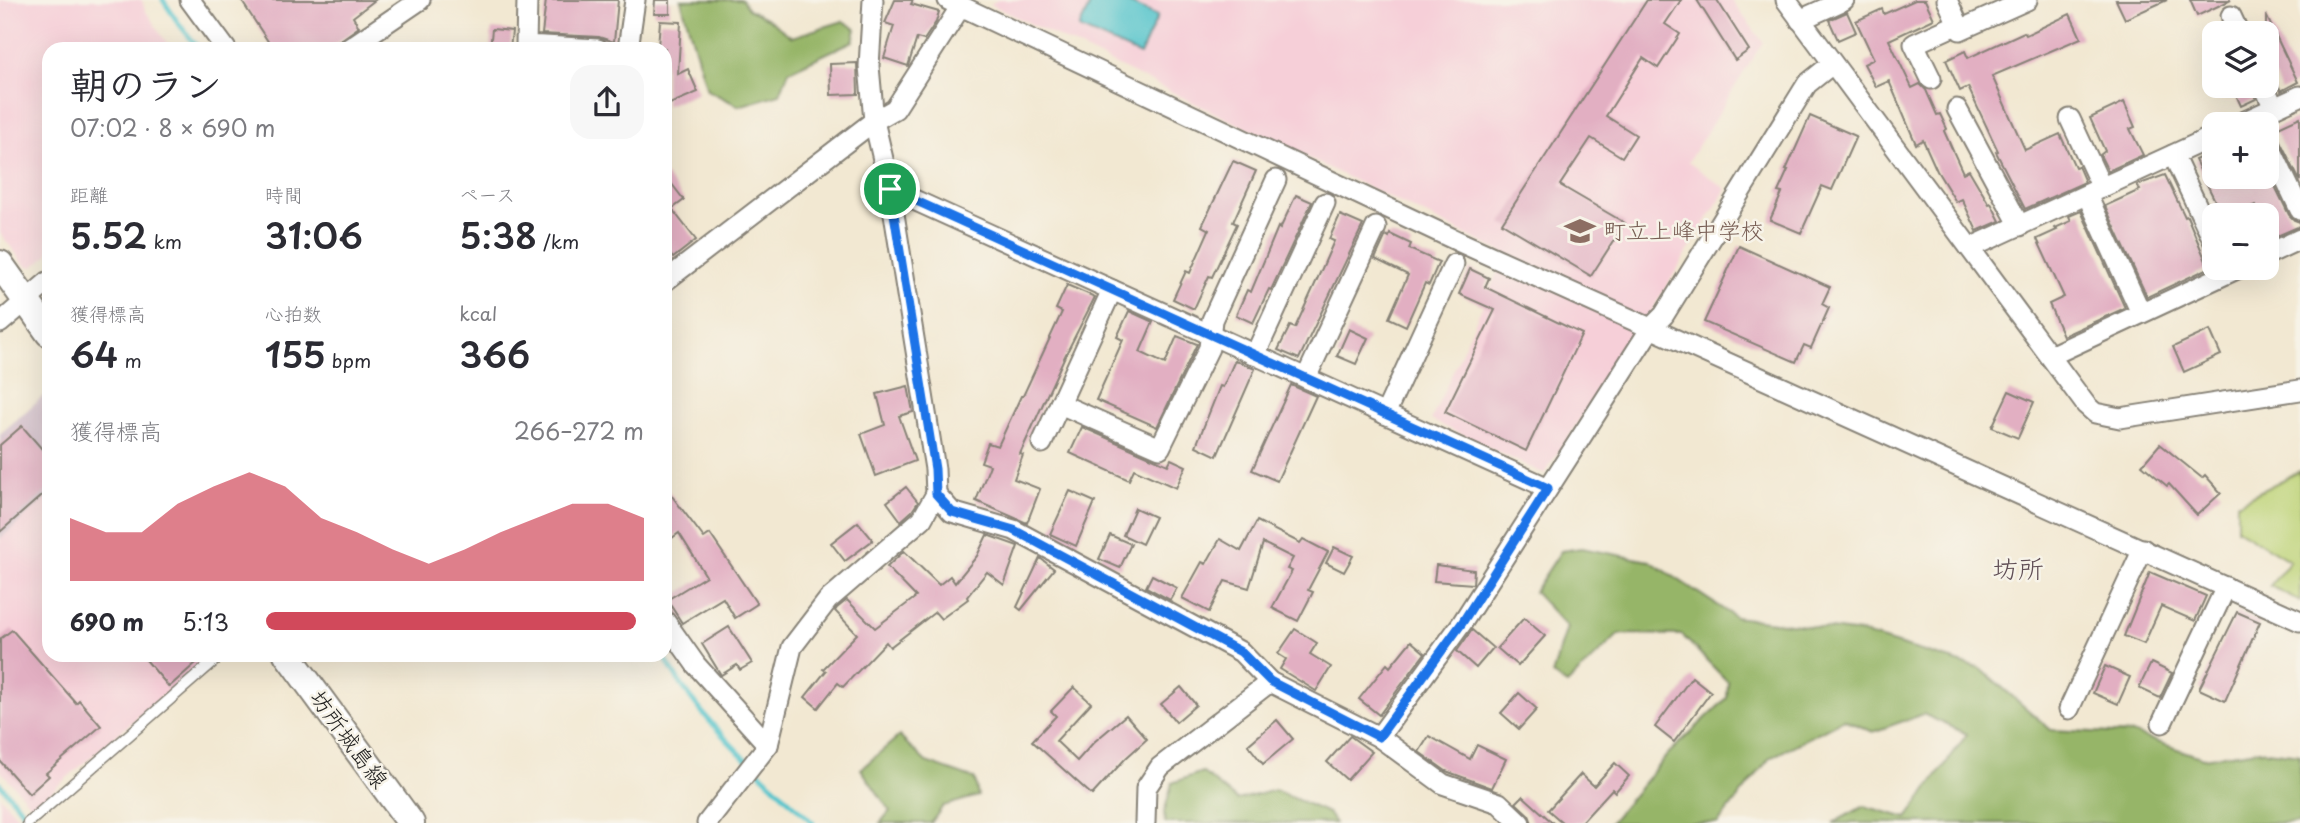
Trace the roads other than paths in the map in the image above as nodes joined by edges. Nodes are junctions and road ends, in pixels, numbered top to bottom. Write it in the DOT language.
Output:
graph roads {
  1 [pos="190,0"];
  2 [pos="420,0"];
  3 [pos="527,0"];
  4 [pos="635,0"];
  5 [pos="873,0"];
  6 [pos="1786,0"];
  7 [pos="1844,0"];
  8 [pos="1947,0"];
  9 [pos="2026,0"];
  10 [pos="955,3"];
  11 [pos="1800,20"];
  12 [pos="1958,24"];
  13 [pos="221,42"];
  14 [pos="358,42"];
  15 [pos="526,42"];
  16 [pos="629,42"];
  17 [pos="1832,64"];
  18 [pos="1931,79"];
  19 [pos="2300,96"];
  20 [pos="1957,109"];
  21 [pos="2269,112"];
  22 [pos="2070,119"];
  23 [pos="874,121"];
  24 [pos="2202,142"];
  25 [pos="2173,155"];
  26 [pos="2279,166"];
  27 [pos="1276,180"];
  28 [pos="890,189"];
  29 [pos="2095,192"];
  30 [pos="1325,203"];
  31 [pos="2300,210"];
  32 [pos="2202,217"];
  33 [pos="2020,226"];
  34 [pos="1376,227"];
  35 [pos="2300,239"];
  36 [pos="1970,248"];
  37 [pos="2279,249"];
  38 [pos="0,264"];
  39 [pos="1454,264"];
  40 [pos="672,276"];
  41 [pos="2208,280"];
  42 [pos="42,287"];
  43 [pos="1112,290"];
  44 [pos="26,301"];
  45 [pos="2141,313"];
  46 [pos="0,323"];
  47 [pos="42,323"];
  48 [pos="1651,328"];
  49 [pos="1210,335"];
  50 [pos="1255,355"];
  51 [pos="2050,356"];
  52 [pos="1306,378"];
  53 [pos="2300,390"];
  54 [pos="1060,404"];
  55 [pos="1385,414"];
  56 [pos="1042,443"];
  57 [pos="1548,488"];
  58 [pos="936,494"];
  59 [pos="2143,549"];
  60 [pos="2225,587"];
  61 [pos="2300,621"];
  62 [pos="672,631"];
  63 [pos="213,662"];
  64 [pos="293,662"];
  65 [pos="1270,681"];
  66 [pos="2069,709"];
  67 [pos="2162,723"];
  68 [pos="1379,737"];
  69 [pos="768,745"];
  70 [pos="28,823"];
  71 [pos="411,823"];
  72 [pos="707,823"];
  73 [pos="1145,823"];
  74 [pos="1520,823"];
  1 -- 13 [label="street"];
  2 -- 14 [label="street"];
  3 -- 15 [label="street"];
  4 -- 16 [label="street"];
  5 -- 23 [label="street"];
  6 -- 11 [label="street"];
  7 -- 11 [label="street"];
  8 -- 12 [label="street"];
  9 -- 12 [label="street"];
  10 -- 23 [label="street"];
  10 -- 48 [label="street"];
  11 -- 17 [label="street"];
  12 -- 18 [label="street"];
  17 -- 36 [label="street"];
  17 -- 48 [label="street"];
  19 -- 21 [label="street"];
  20 -- 33 [label="street"];
  22 -- 29 [label="street"];
  23 -- 28 [label="street"];
  23 -- 40 [label="street"];
  24 -- 25 [label="street"];
  25 -- 29 [label="street"];
  25 -- 32 [label="street"];
  26 -- 31 [label="street"];
  27 -- 49 [label="street"];
  28 -- 43 [label="street"];
  28 -- 58 [label="street"];
  29 -- 33 [label="street"];
  29 -- 45 [label="street"];
  30 -- 50 [label="street"];
  33 -- 36 [label="street"];
  34 -- 52 [label="street"];
  35 -- 37 [label="street"];
  36 -- 51 [label="street"];
  38 -- 44 [label="main road"];
  39 -- 55 [label="street"];
  41 -- 45 [label="street"];
  42 -- 44 [label="street"];
  43 -- 49 [label="street"];
  43 -- 54 [label="street"];
  44 -- 46 [label="street"];
  44 -- 47 [label="main road"];
  45 -- 51 [label="street"];
  48 -- 57 [label="street"];
  48 -- 59 [label="street"];
  49 -- 50 [label="street"];
  49 -- 54 [label="street"];
  50 -- 52 [label="street"];
  51 -- 53 [label="street"];
  52 -- 55 [label="street"];
  54 -- 56 [label="street"];
  55 -- 57 [label="street"];
  57 -- 68 [label="street"];
  58 -- 65 [label="street"];
  58 -- 69 [label="street"];
  59 -- 60 [label="street"];
  59 -- 66 [label="street"];
  60 -- 61 [label="street"];
  60 -- 67 [label="street"];
  62 -- 69 [label="street"];
  63 -- 70 [label="lane"];
  64 -- 71 [label="main road, 坊所城島線"];
  65 -- 68 [label="street"];
  65 -- 73 [label="street"];
  68 -- 74 [label="street"];
  69 -- 72 [label="street"];
}
